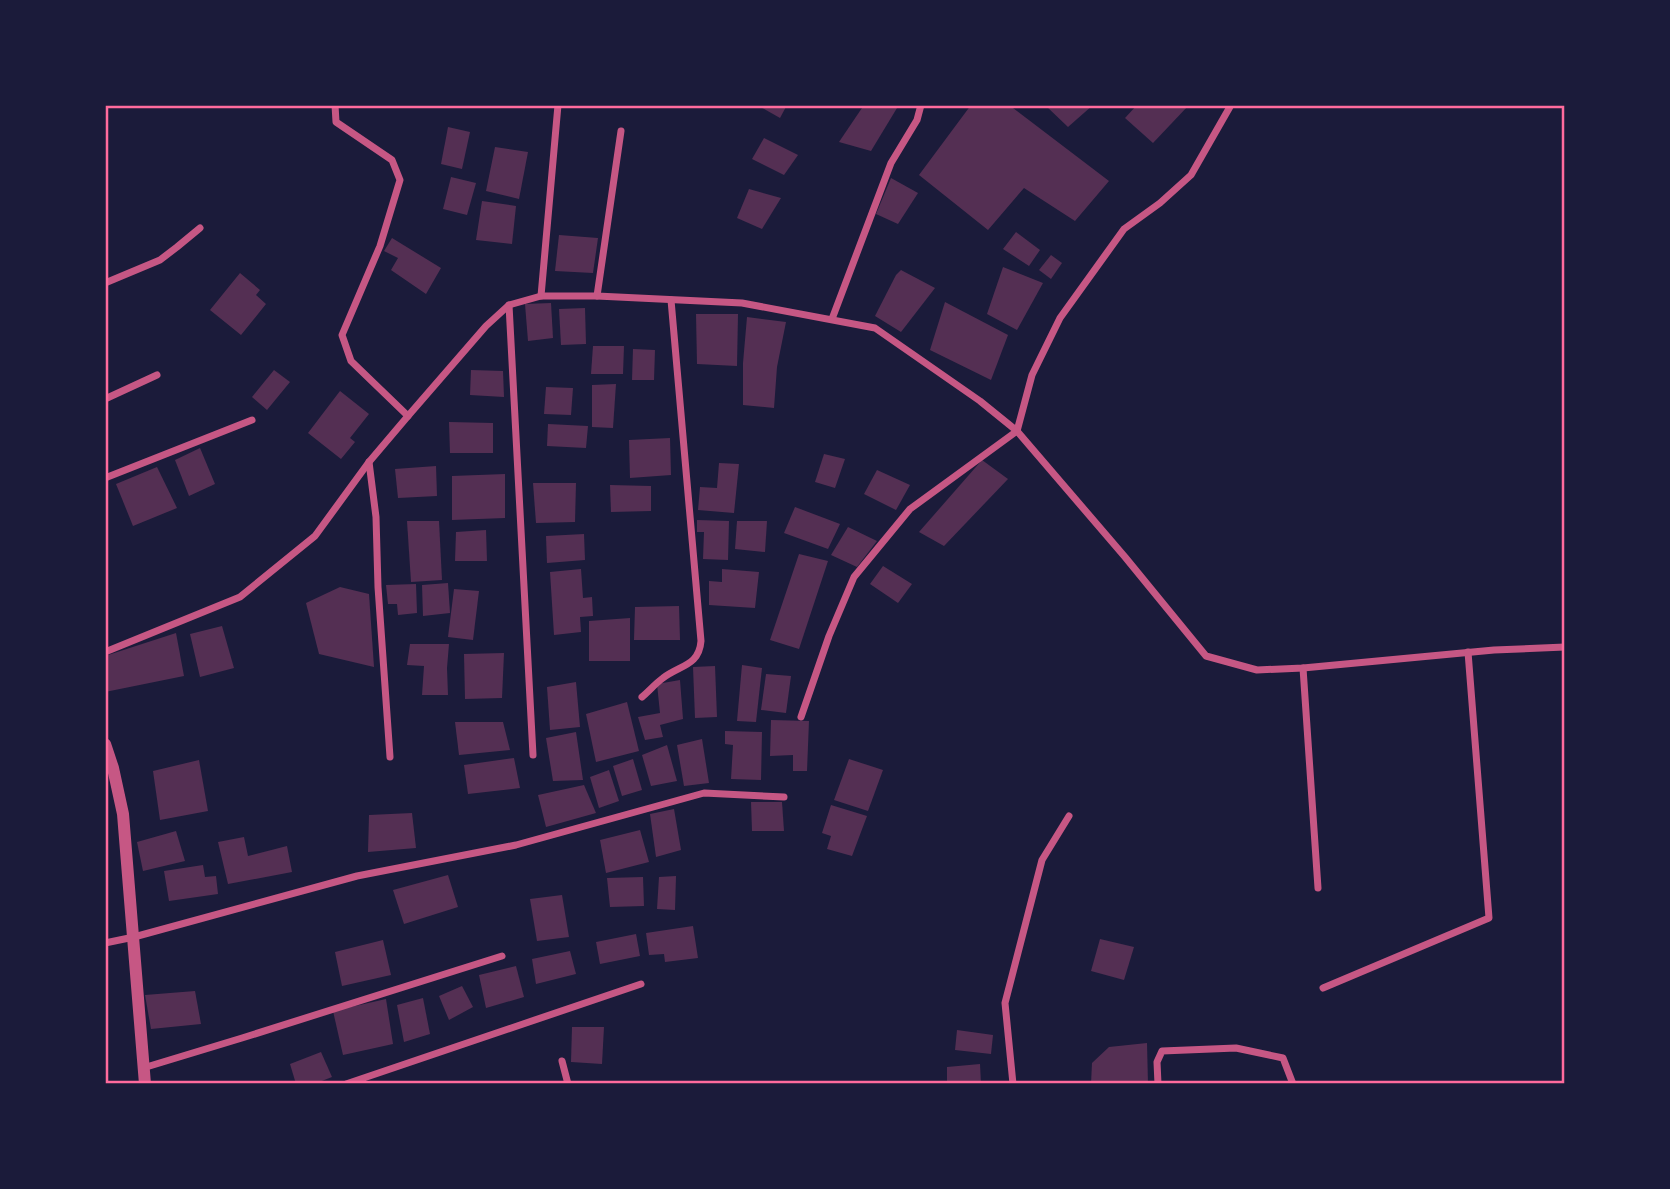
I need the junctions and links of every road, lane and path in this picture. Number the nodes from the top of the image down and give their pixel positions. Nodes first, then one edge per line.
1 (335, 105) edge
2 (558, 105) edge
3 (921, 105) edge
4 (1231, 105) edge
5 (621, 131) dead end
6 (200, 228) dead end
7 (105, 283) edge
8 (541, 296) junction
9 (597, 296) junction
10 (671, 300) junction
11 (509, 305) junction
12 (832, 319) junction
13 (157, 375) dead end
14 (105, 399) edge
15 (408, 415) junction
16 (252, 420) dead end
17 (1017, 431) junction
18 (369, 462) junction
19 (105, 478) edge
20 (1565, 647) edge
21 (105, 652) edge
22 (1468, 652) junction
23 (1303, 668) junction
24 (642, 697) dead end
25 (801, 717) dead end
26 (105, 744) edge
27 (533, 755) dead end
28 (390, 757) dead end
29 (784, 797) dead end
30 (1069, 817) dead end
31 (1318, 888) dead end
32 (134, 937) junction
33 (105, 943) edge
34 (502, 956) dead end
35 (641, 984) dead end
36 (1323, 988) dead end
37 (562, 1061) dead end
38 (143, 1068) junction
39 (145, 1084) edge
40 (346, 1084) edge
41 (568, 1084) edge
42 (1013, 1084) edge
43 (1158, 1084) edge
44 (1293, 1084) edge

1 - 15 street
2 - 8 street
3 - 12 street
4 - 17 street
5 - 9 street
6 - 7 street
8 - 9 street
8 - 11 street
9 - 10 street
10 - 12 street
10 - 24 street
11 - 15 street
11 - 27 street
12 - 17 street
13 - 14 street
15 - 18 street
16 - 19 street
17 - 23 street
17 - 25 street
18 - 21 street
18 - 28 street
20 - 22 street
22 - 23 street
22 - 36 street
23 - 31 street
26 - 32 street
29 - 32 street
30 - 42 street
32 - 33 street
32 - 38 street
34 - 38 street
35 - 40 street
37 - 41 street
38 - 39 street
43 - 44 street

